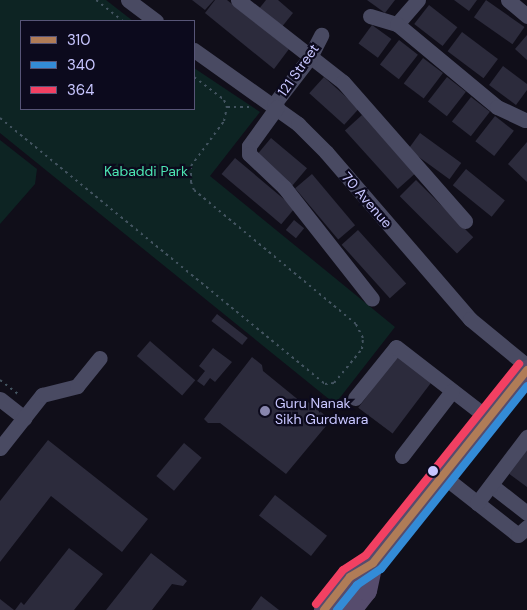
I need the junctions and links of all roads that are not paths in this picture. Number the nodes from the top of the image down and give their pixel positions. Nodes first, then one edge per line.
1 (128, 0) edge
2 (238, 0) edge
3 (418, 0) edge
4 (508, 0) edge
5 (370, 16) dead end
6 (527, 16) edge
7 (155, 20) edge
8 (397, 24) junction
9 (321, 35) dead end
10 (195, 51) edge
11 (310, 57) junction
12 (276, 105) junction
13 (525, 120) dead end
14 (465, 221) dead end
15 (372, 299) dead end
16 (100, 358) dead end
17 (527, 368) edge
18 (452, 391) junction
19 (355, 398) dead end
20 (0, 399) edge
21 (24, 418) junction
22 (488, 418) junction
23 (527, 438) edge
24 (0, 448) edge
25 (402, 456) dead end
26 (443, 476) junction
27 (491, 485) junction
28 (477, 503) junction
29 (527, 513) edge
30 (524, 535) edge
31 (373, 563) junction
32 (324, 610) edge
33 (352, 610) edge

1 - 7 street
2 - 11 street
3 - 8 street
4 - 6 street
5 - 8 street
8 - 13 street
9 - 11 street, 121 Street
10 - 12 street, 70 Avenue
11 - 12 street, 121 Street
11 - 14 street
12 - 15 street, 121 Street
12 - 17 street, 70 Avenue
16 - 21 street
17 - 22 main road
18 - 19 street
18 - 22 street
18 - 25 street
20 - 21 street
21 - 24 street
22 - 26 main road
23 - 27 street
26 - 28 street
26 - 31 main road
27 - 28 street
27 - 29 street
28 - 30 street
31 - 32 main road
31 - 33 main road

